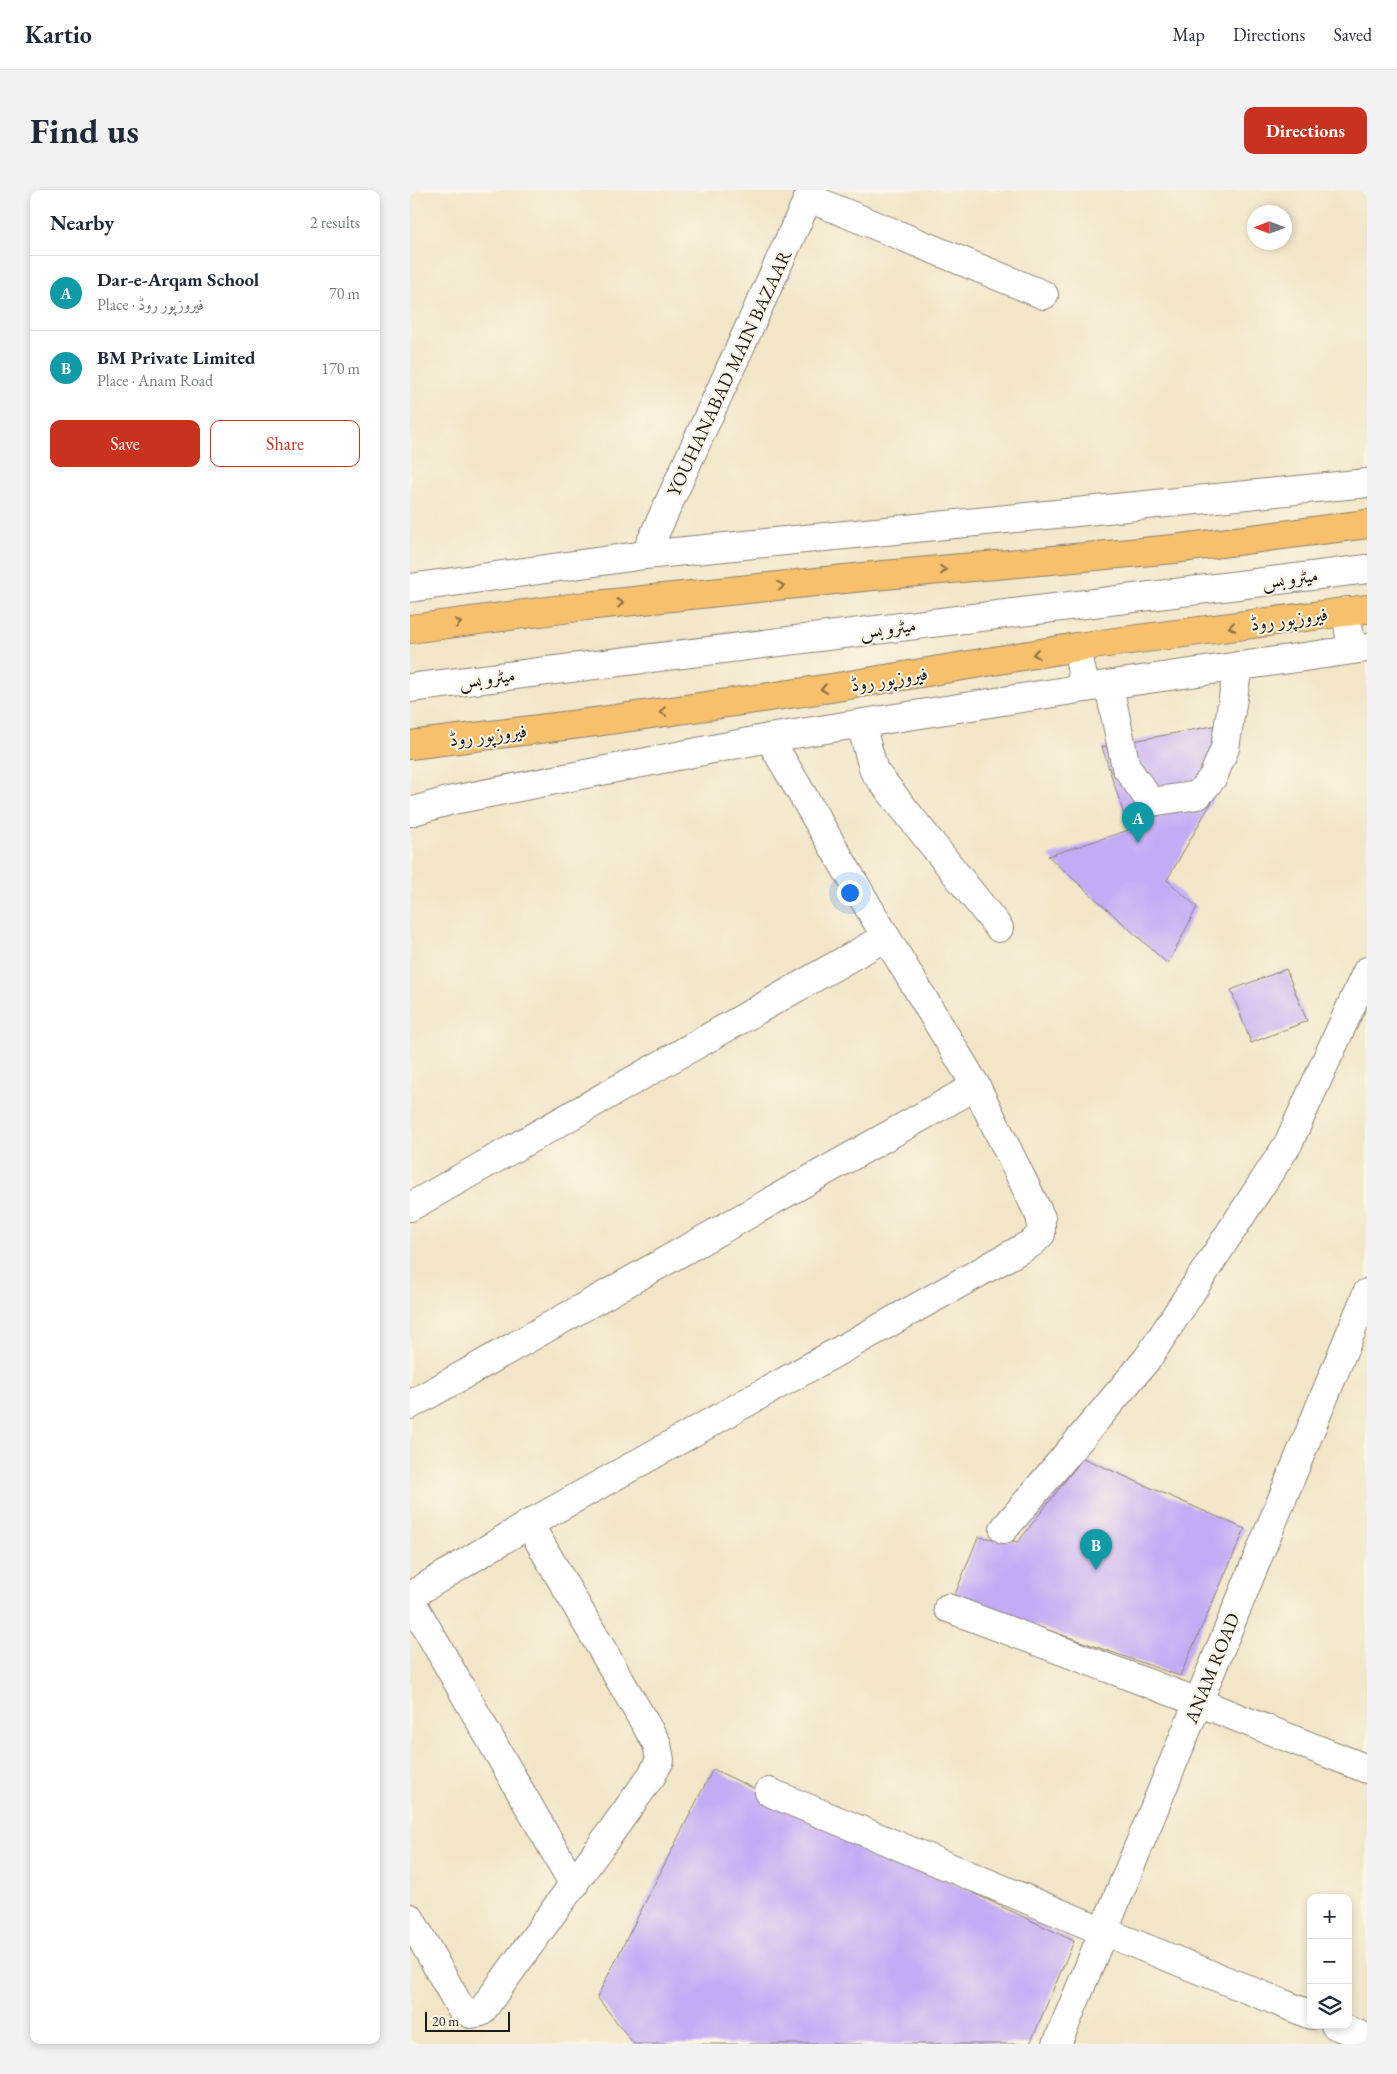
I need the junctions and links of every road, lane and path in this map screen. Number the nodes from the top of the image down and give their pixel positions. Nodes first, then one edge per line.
1 (810, 194) edge
2 (1044, 295) dead end
3 (1367, 483) edge
4 (1367, 524) edge
5 (645, 555) junction
6 (1367, 568) edge
7 (410, 588) edge
8 (1356, 610) edge
9 (410, 629) edge
10 (1077, 648) junction
11 (1359, 649) edge
12 (1238, 666) junction
13 (1097, 687) junction
14 (410, 688) edge
15 (861, 725) junction
16 (769, 738) junction
17 (410, 745) edge
18 (410, 812) edge
19 (998, 928) dead end
20 (886, 936) junction
21 (1367, 971) edge
22 (976, 1086) junction
23 (410, 1207) edge
24 (1367, 1293) edge
25 (410, 1405) edge
26 (529, 1524) junction
27 (1004, 1529) dead end
28 (410, 1598) edge
29 (948, 1608) dead end
30 (1198, 1702) junction
31 (1367, 1769) edge
32 (769, 1792) dead end
33 (574, 1885) junction
34 (410, 1918) edge
35 (1103, 1931) junction
36 (1307, 2013) edge
37 (1345, 2029) edge
38 (1367, 2038) edge
39 (1058, 2044) edge

1 - 2 street
1 - 5 street, YOUHANABAD MAIN BAZAAR
3 - 5 street
9 -> 4 main road
5 - 7 street
6 - 14 street, میٹرو بس
8 -> 10 main road, فیروزپور روڈ
8 - 11 street
10 - 13 street
10 -> 17 main road, فیروزپور روڈ
11 - 12 street
12 - 13 street
12 - 13 street
13 - 15 street
15 - 16 street
15 - 19 street
16 - 18 street
16 - 20 street
20 - 22 street
20 - 23 street
21 - 27 street
22 - 25 street
22 - 26 street
24 - 30 street, ANAM ROAD
26 - 28 street
26 - 33 street
28 - 33 street
29 - 30 street
30 - 31 street
30 - 35 street, ANAM ROAD
32 - 35 street
33 - 34 street
35 - 36 street
35 - 39 street, ANAM ROAD
37 - 38 street

